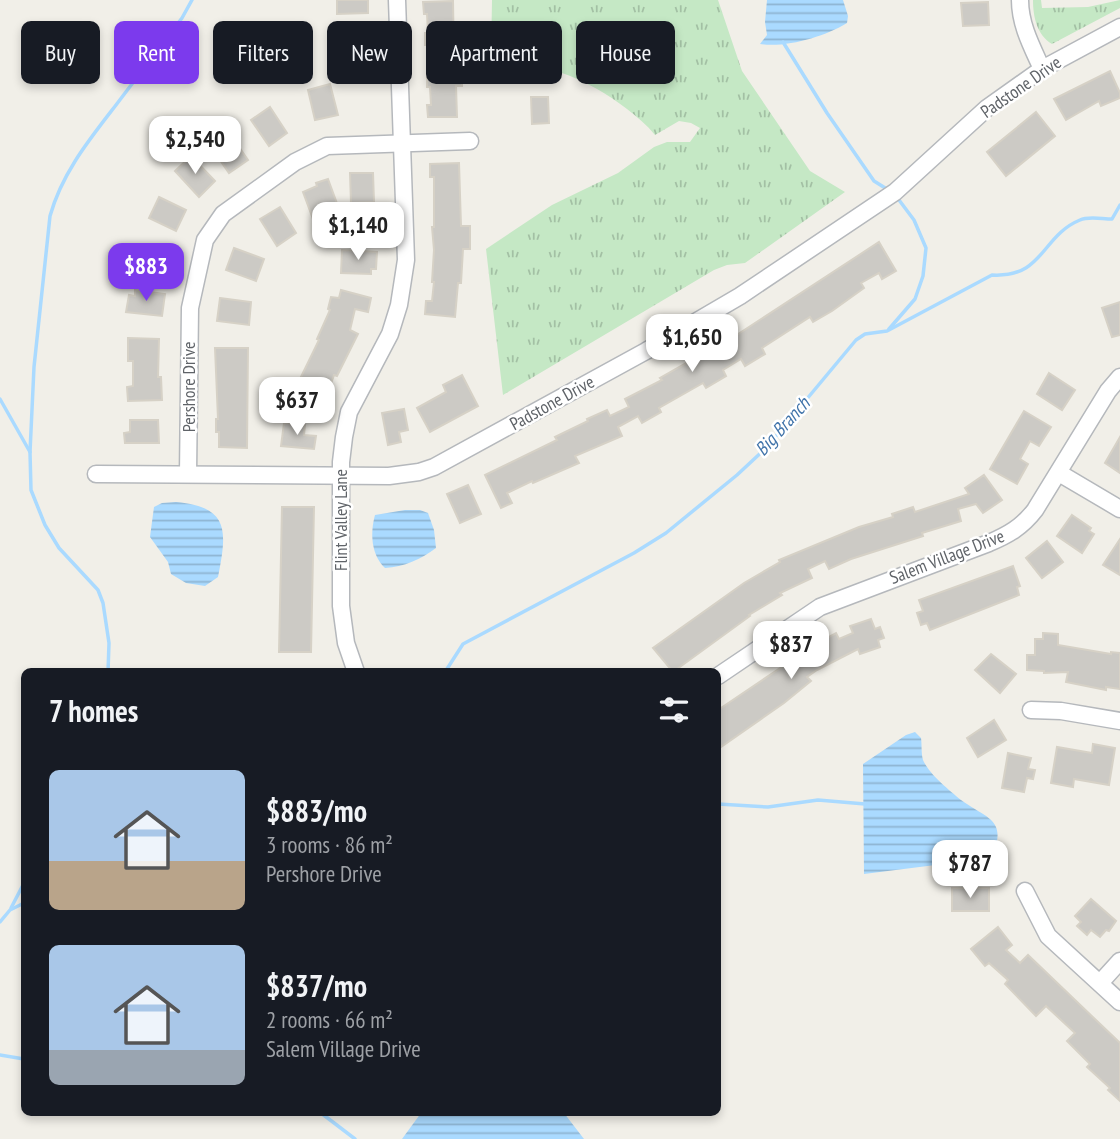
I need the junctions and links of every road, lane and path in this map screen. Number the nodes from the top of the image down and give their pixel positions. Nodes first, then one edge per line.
1 (397, 0) edge
2 (1020, 0) edge
3 (1120, 27) edge
4 (1042, 69) junction
5 (470, 141) dead end
6 (402, 142) junction
7 (1120, 377) edge
8 (1059, 472) junction
9 (96, 474) dead end
10 (188, 474) junction
11 (341, 477) junction
12 (1120, 509) edge
13 (355, 668) edge
14 (721, 674) edge
15 (1031, 710) dead end
16 (1120, 721) edge
17 (1025, 891) dead end
18 (1120, 961) edge
19 (1100, 982) junction
20 (1120, 1002) edge

1 - 6 street, Flint Valley Lane
2 - 4 street
3 - 4 street, Padstone Drive
4 - 11 street, Padstone Drive
5 - 6 street, Pershore Drive
6 - 10 street, Pershore Drive
6 - 11 street, Flint Valley Lane
7 - 8 street, Salem Village Drive
8 - 12 street
8 - 14 street, Salem Village Drive
9 - 10 street, Padstone Drive
10 - 11 street, Padstone Drive
11 - 13 street, Flint Valley Lane
15 - 16 street
17 - 19 street
18 - 19 street
19 - 20 street

